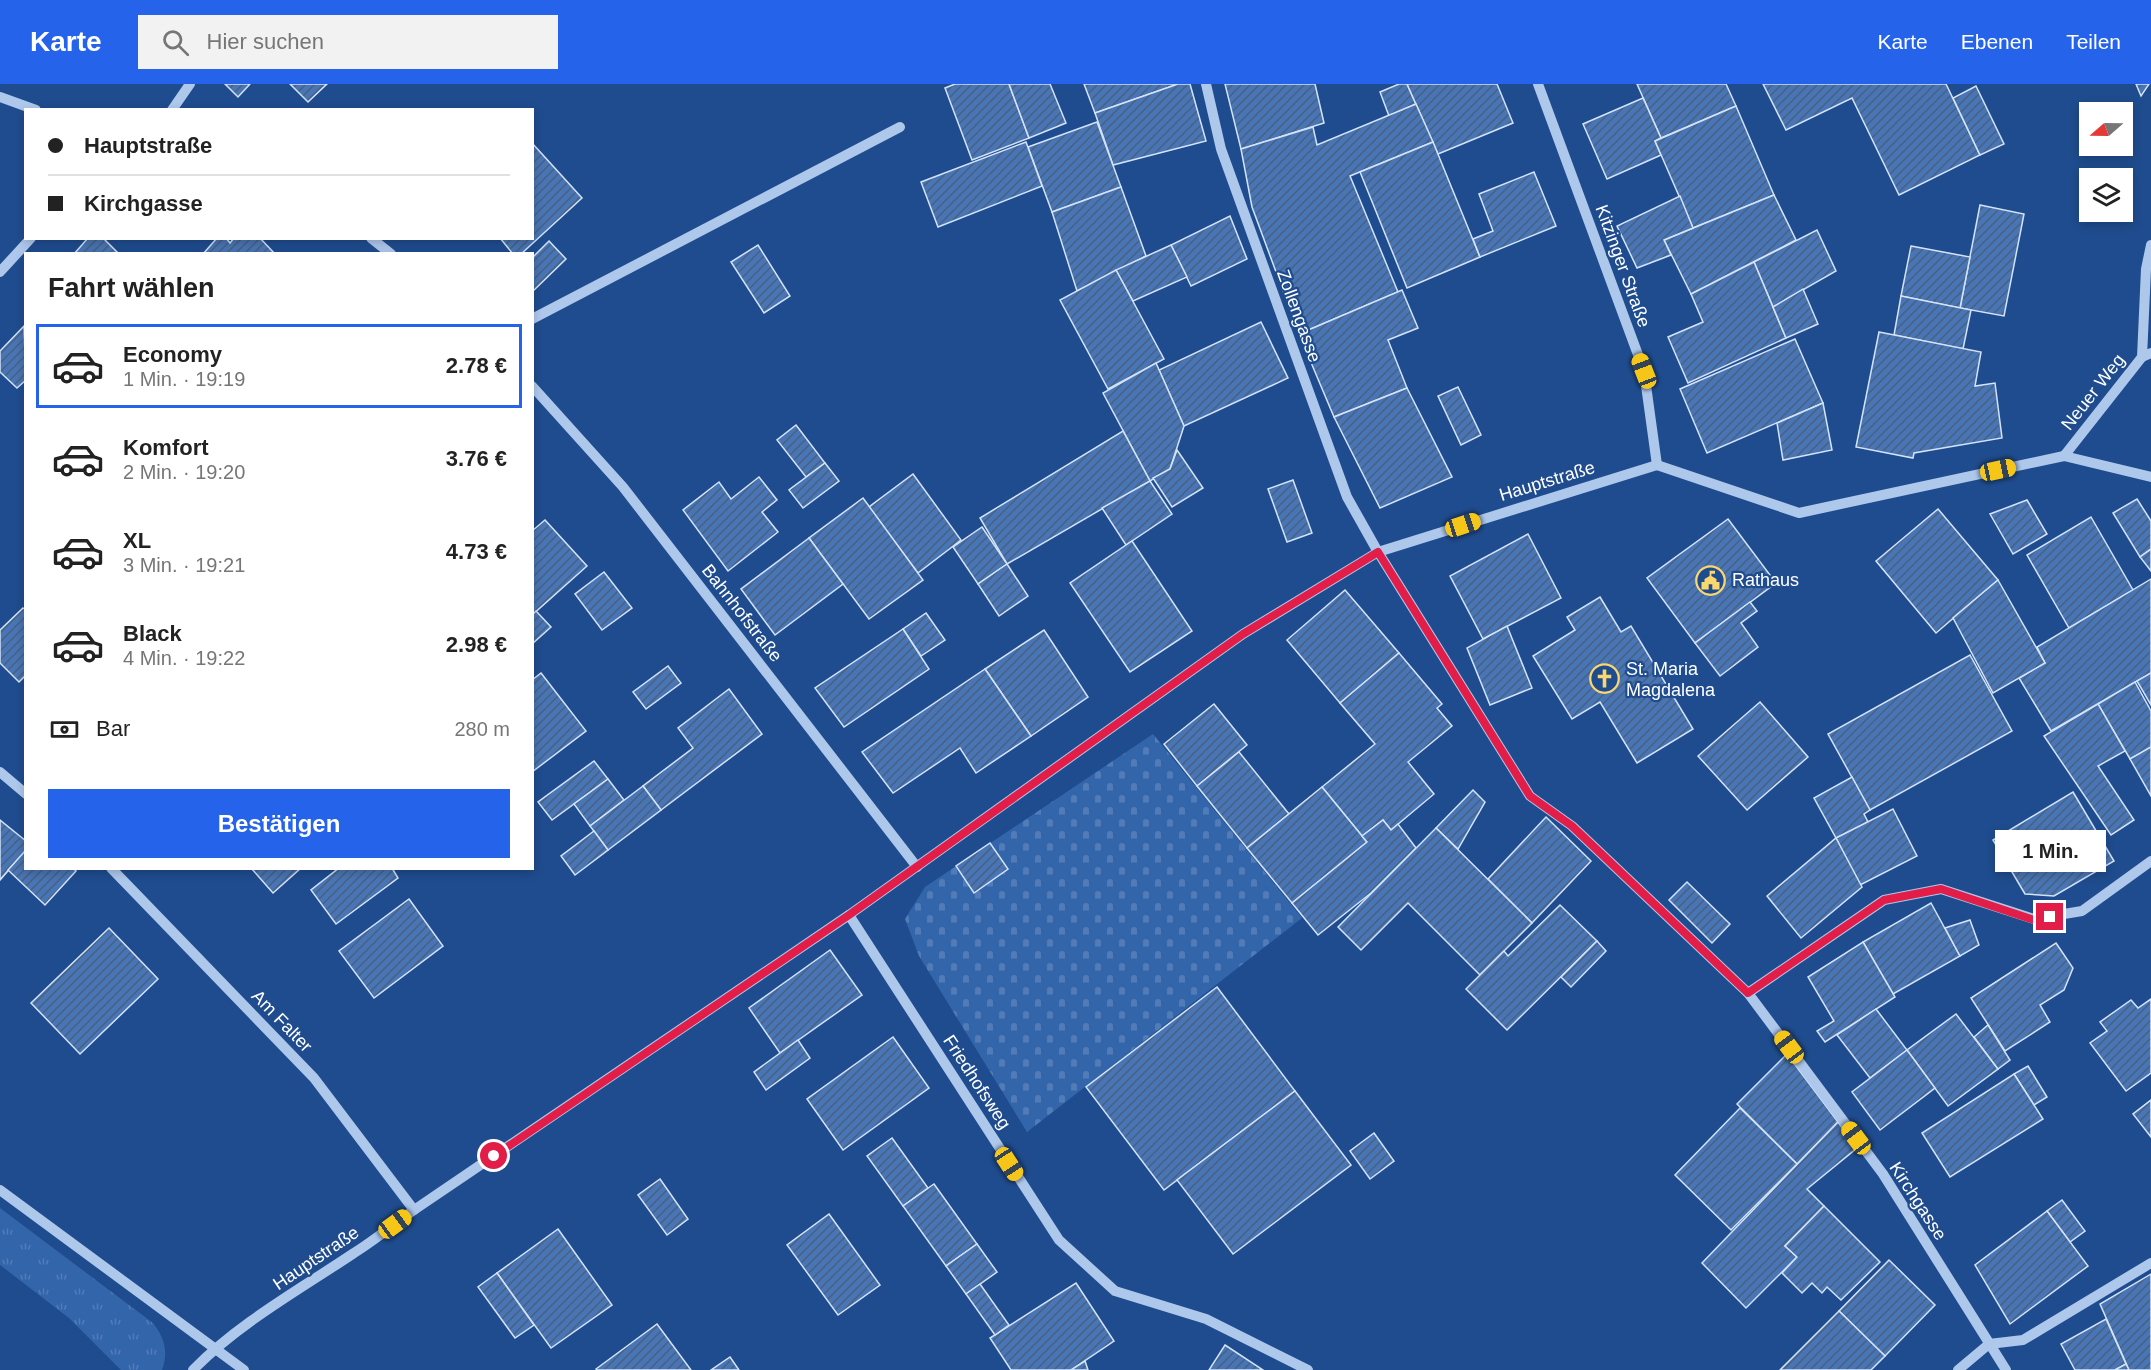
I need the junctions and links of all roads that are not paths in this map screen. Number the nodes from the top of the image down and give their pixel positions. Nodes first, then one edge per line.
1 (190, 84) edge
2 (1206, 84) edge
3 (1538, 84) edge
4 (0, 97) edge
5 (30, 108) edge
6 (173, 108) edge
7 (900, 127) dead end
8 (29, 240) edge
9 (374, 240) edge
10 (2151, 245) edge
11 (388, 252) edge
12 (0, 272) edge
13 (534, 318) edge
14 (2147, 355) edge
15 (534, 388) edge
16 (2064, 456) junction
17 (1657, 465) junction
18 (2151, 477) edge
19 (1378, 552) junction
20 (0, 772) edge
21 (24, 792) edge
22 (2151, 861) edge
23 (917, 867) junction
24 (113, 870) edge
25 (849, 915) junction
26 (1748, 993) junction
27 (0, 1190) edge
28 (414, 1210) junction
29 (2151, 1263) edge
30 (1989, 1344) junction
31 (214, 1348) junction
32 (193, 1370) edge
33 (244, 1370) edge
34 (1308, 1370) edge
35 (1958, 1370) edge
36 (2006, 1370) edge

1 - 6 street
2 - 19 street, Zollengasse
3 - 17 street, Kitzinger Straße
4 - 5 street
7 - 13 street
8 - 12 street
9 - 11 street
10 - 14 street
14 - 16 street, Neuer Weg
15 - 23 street, Bahnhofstraße
16 - 17 street
16 - 18 street
17 - 19 street, Hauptstraße
19 - 23 street, Hauptstraße
19 - 26 street, Kirchgasse
20 - 21 street
22 - 26 street
23 - 25 street, Hauptstraße
24 - 28 street, Am Falter
25 - 28 street, Hauptstraße
25 - 34 street, Friedhofsweg
26 - 30 street, Kirchgasse
27 - 31 street
28 - 31 street, Hauptstraße
29 - 30 street
30 - 35 street
30 - 36 street, Kirchgasse
31 - 32 street, Hauptstraße
31 - 33 street

